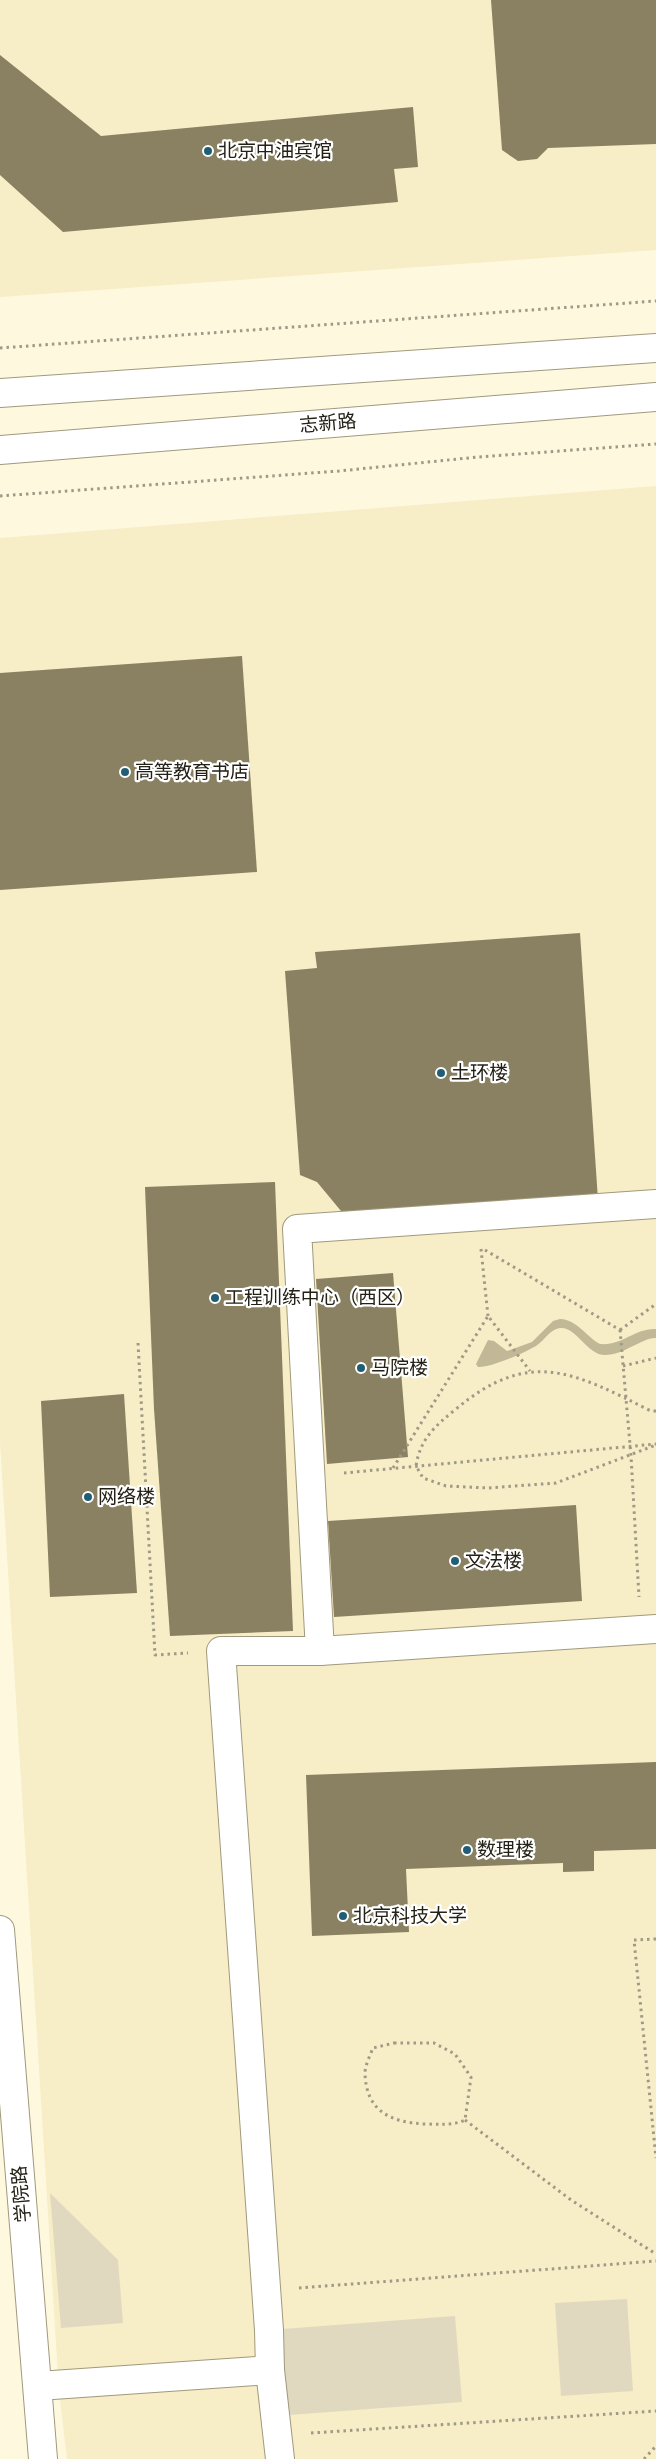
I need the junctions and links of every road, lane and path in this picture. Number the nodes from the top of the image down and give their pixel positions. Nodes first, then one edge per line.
1 (656, 301) edge
2 (0, 348) edge
3 (656, 348) edge
4 (0, 392) edge
5 (656, 398) edge
6 (656, 444) edge
7 (0, 450) edge
8 (0, 496) edge
9 (656, 1204) edge
10 (478, 1217) junction
11 (481, 1248) junction
12 (656, 1304) edge
13 (488, 1316) junction
14 (620, 1330) junction
15 (138, 1343) dead end
16 (656, 1358) edge
17 (623, 1366) junction
18 (530, 1371) junction
19 (626, 1398) junction
20 (656, 1411) edge
21 (656, 1445) edge
22 (630, 1446) junction
23 (631, 1456) junction
24 (416, 1466) junction
25 (393, 1468) junction
26 (311, 1476) junction
27 (648, 1629) edge
28 (221, 1651) junction
29 (320, 1651) junction
30 (0, 1930) edge
31 (656, 1939) edge
32 (465, 2120) junction
33 (656, 2158) edge
34 (656, 2254) edge
35 (656, 2261) edge
36 (266, 2290) junction
37 (270, 2370) junction
38 (38, 2386) junction
39 (656, 2411) edge
40 (656, 2446) edge
41 (279, 2447) edge
42 (43, 2459) edge
43 (644, 2459) edge

1 - 2 path
3 - 4 street
5 - 7 street, 志新路
6 - 8 path
9 - 10 street
10 - 11 path
10 - 26 street
11 - 13 path
11 - 14 path
12 - 14 path
13 - 18 path
13 - 25 path
14 - 17 path
15 - 28 path
16 - 17 path
17 - 19 path
18 - 19 path
18 - 24 path
19 - 20 path
19 - 22 path
21 - 22 path
21 - 23 path
22 - 23 path
22 - 24 path
23 - 24 path
23 - 27 path
24 - 25 path
25 - 26 path
26 - 29 street
27 - 29 street
28 - 29 street
28 - 36 street
30 - 38 street, 学院路
31 - 33 path
32 - 32 path
32 - 34 path
35 - 36 path
36 - 37 street
37 - 38 street
37 - 41 street
38 - 42 street, 学院路
39 - 41 path
40 - 43 path

